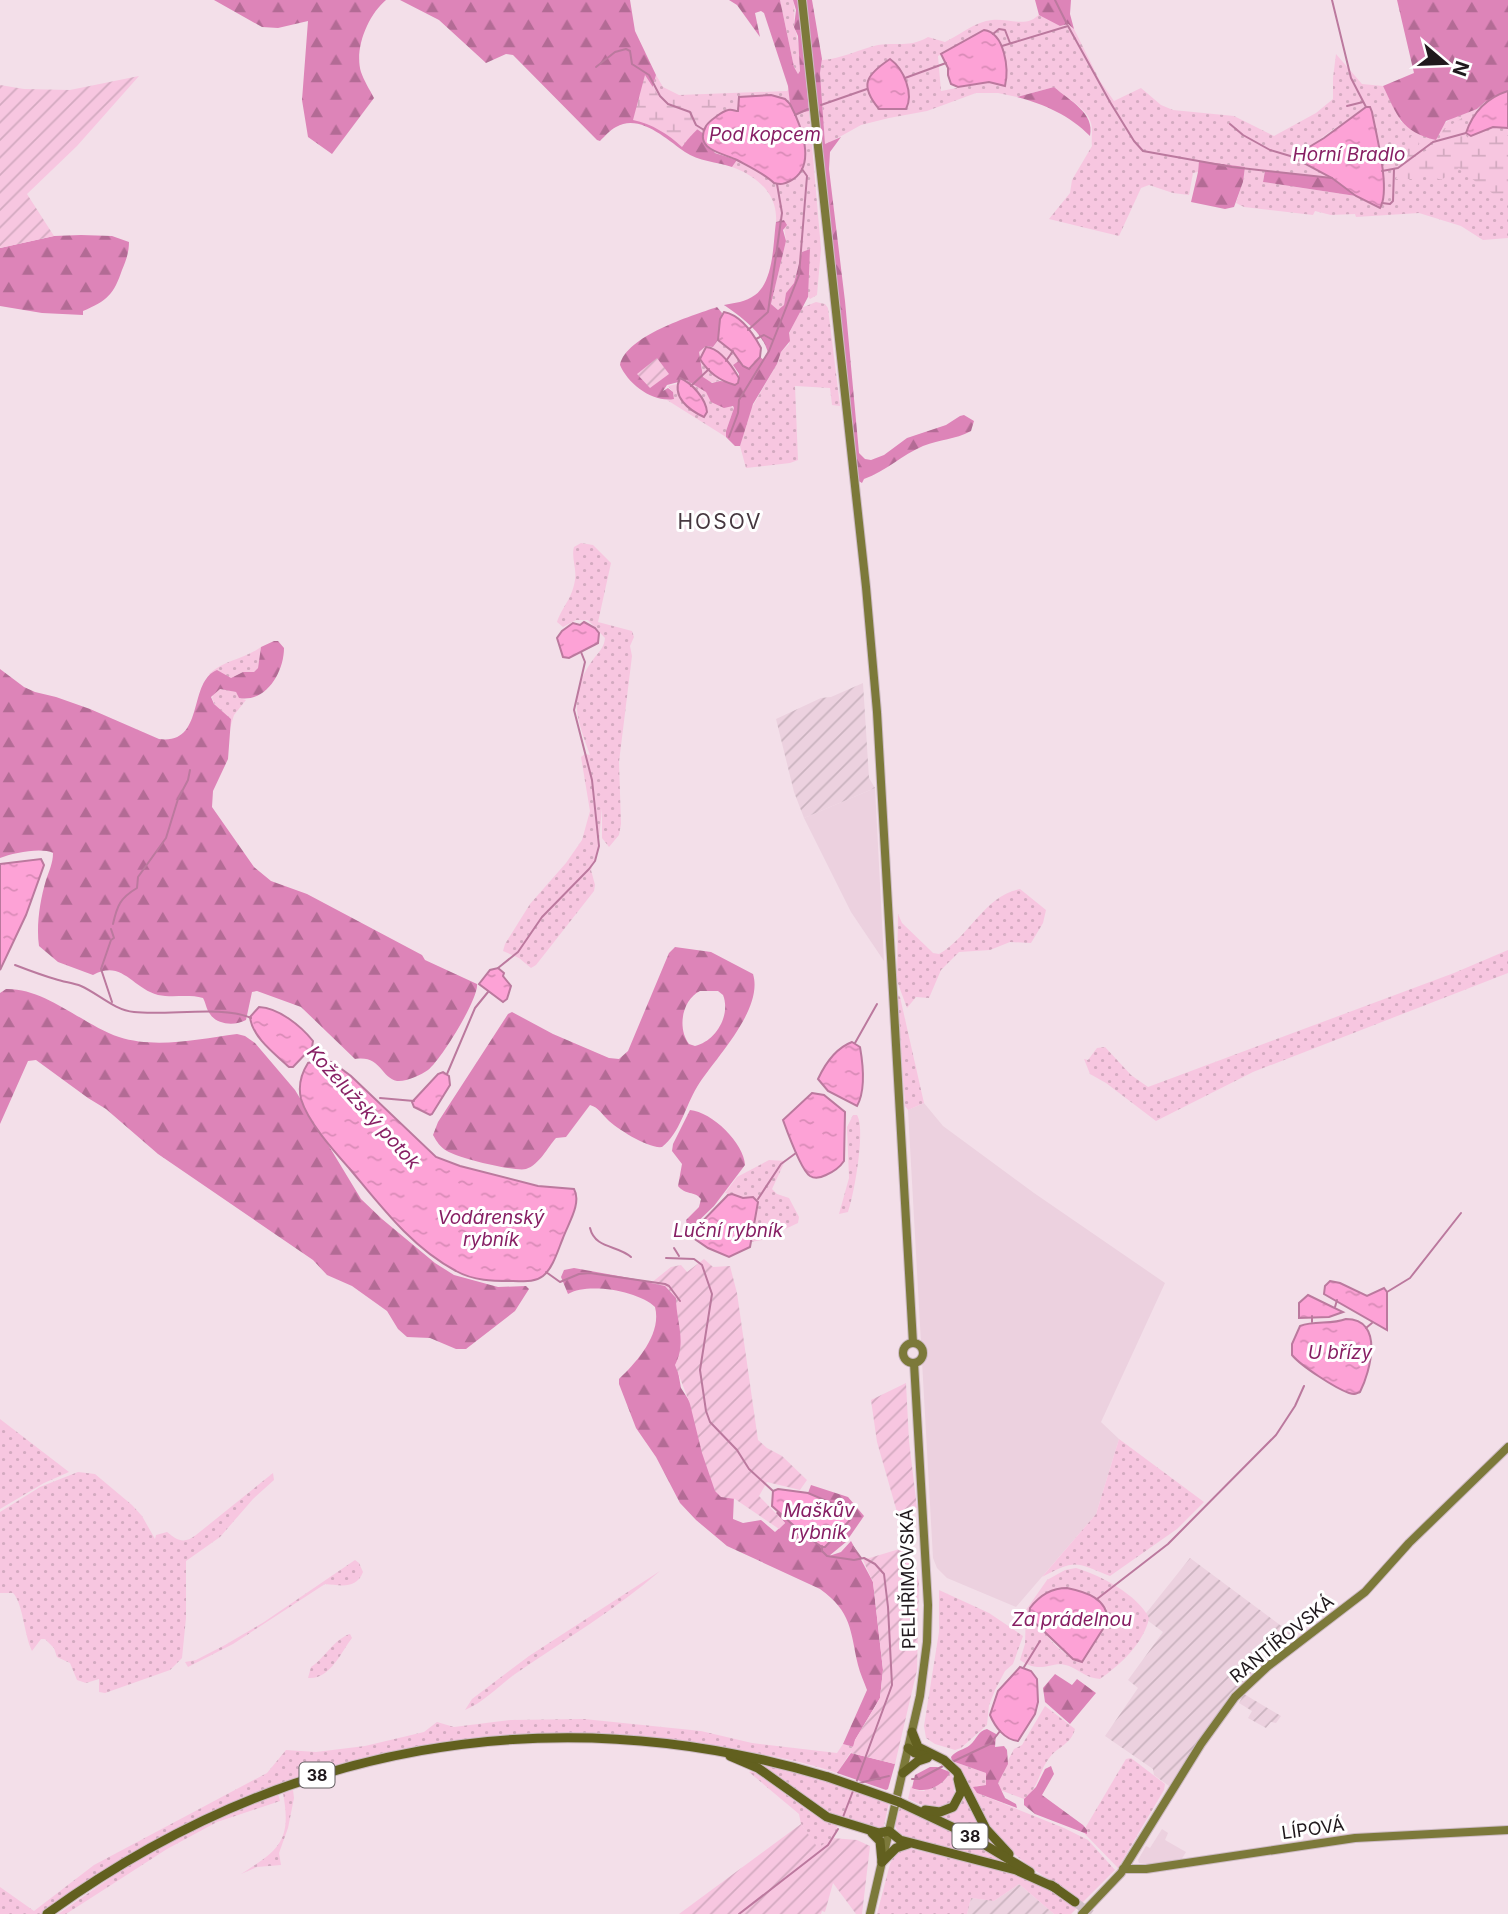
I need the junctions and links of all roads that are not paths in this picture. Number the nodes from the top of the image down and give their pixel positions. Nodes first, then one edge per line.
1 (802, 0) edge
2 (913, 1343) junction
3 (914, 1363) junction
4 (1508, 1447) edge
5 (912, 1732) joint
6 (635, 1739) junction
7 (913, 1747) junction
8 (931, 1758) junction
9 (949, 1766) junction
10 (902, 1773) junction
11 (917, 1809) junction
12 (867, 1830) junction
13 (1508, 1830) edge
14 (889, 1831) junction
15 (916, 1844) junction
16 (882, 1862) junction
17 (1020, 1865) junction
18 (1124, 1869) junction
19 (1056, 1888) junction
20 (1075, 1902) tunnel mouth
21 (47, 1914) edge
22 (870, 1914) edge
23 (1082, 1914) edge

1 - 2 main road
2 - 3 main road
2 - 3 main road
3 - 5 main road, PELHŘIMOVSKÁ
4 - 18 main road, RANTÍŘOVSKÁ
5 - 7 main road
6 - 11 main road, 38, bridge
6 - 12 main road
6 - 21 main road, 38
7 - 8 main road
7 - 9 main road
7 - 10 main road
8 - 9 main road
8 - 10 main road
9 - 11 main road
9 - 17 main road
10 - 14 main road
11 - 17 main road, 38
12 - 14 main road
12 - 16 main road
13 - 18 main road, LÍPOVÁ
14 - 15 main road
14 - 16 main road
15 - 16 main road
15 - 19 main road
16 - 22 main road
17 - 19 main road, 38
18 - 23 main road, RANTÍŘOVSKÁ
19 - 20 main road, 38

